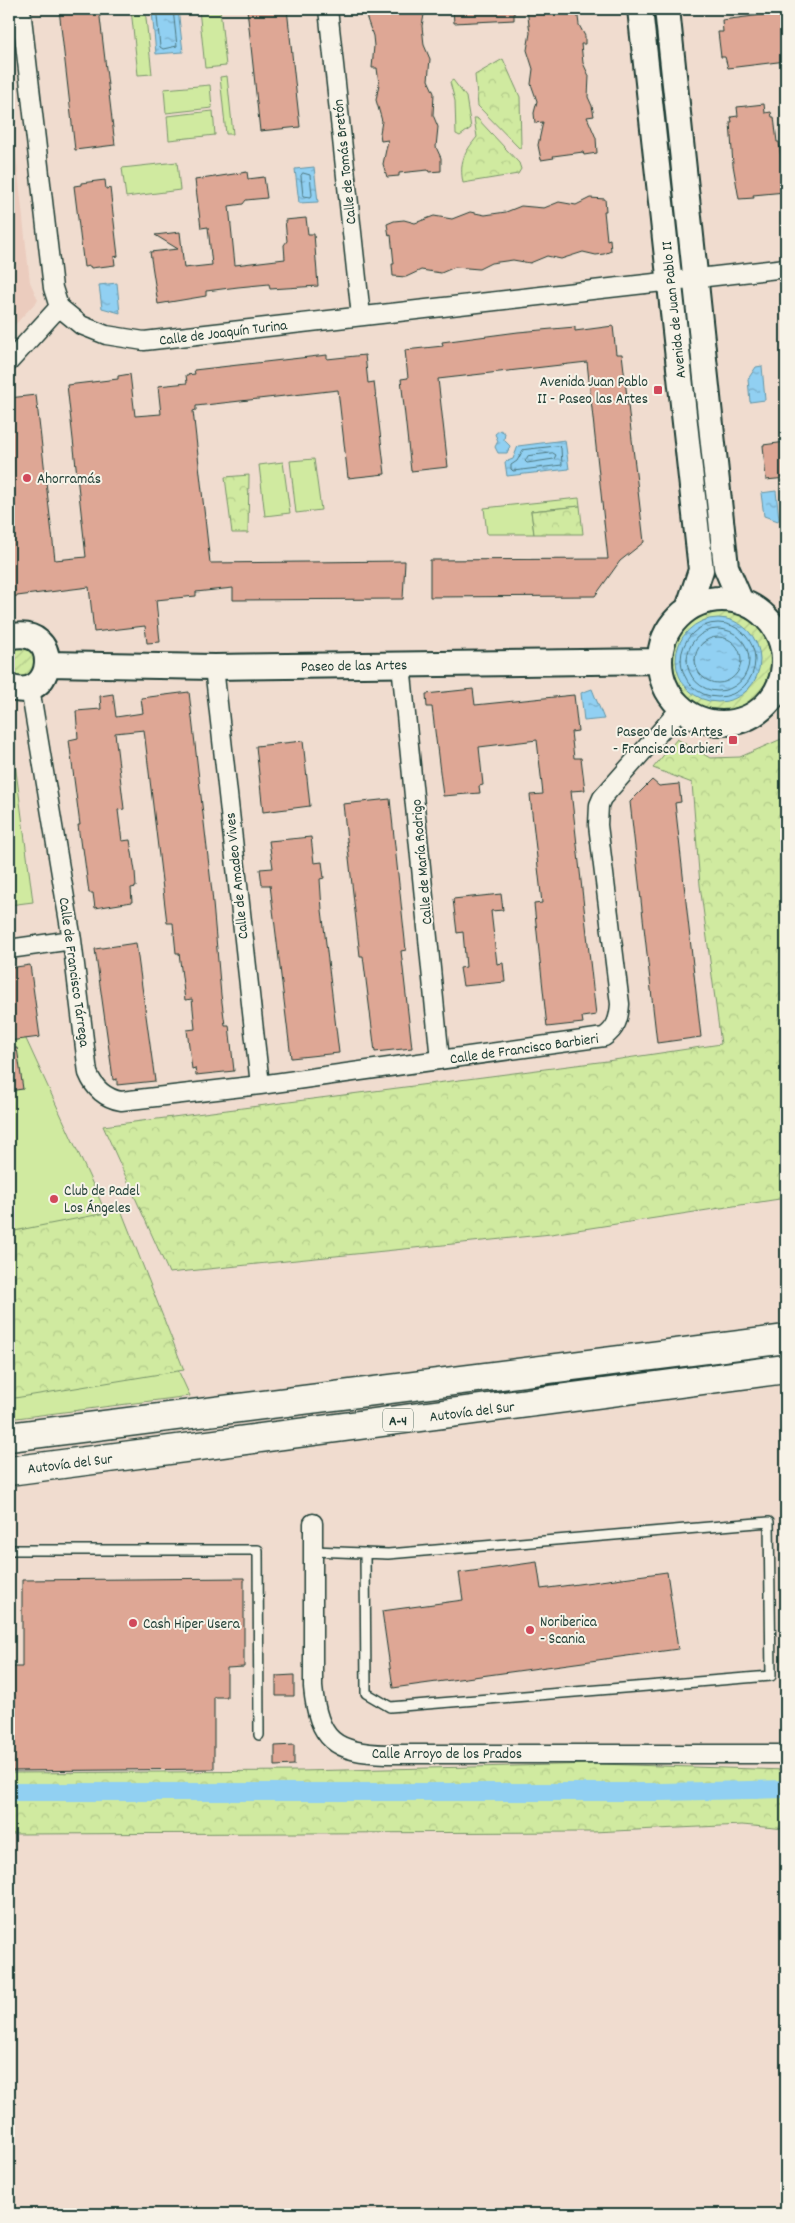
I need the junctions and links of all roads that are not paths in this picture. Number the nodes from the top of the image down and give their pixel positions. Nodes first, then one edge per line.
1 (22, 9) edge
2 (328, 9) edge
3 (640, 9) edge
4 (667, 9) edge
5 (786, 268) edge
6 (695, 278) junction
7 (670, 282) junction
8 (59, 307) junction
9 (361, 316) junction
10 (9, 362) edge
11 (741, 602) junction
12 (688, 609) junction
13 (9, 637) edge
14 (660, 661) junction
15 (48, 664) junction
16 (401, 664) junction
17 (785, 664) edge
18 (214, 667) junction
19 (20, 688) edge
20 (681, 708) junction
21 (72, 940) junction
22 (9, 949) edge
23 (440, 1060) junction
24 (260, 1085) junction
25 (786, 1339) edge
26 (786, 1369) edge
27 (9, 1437) edge
28 (11, 1472) edge
29 (313, 1523) dead end
30 (9, 1550) edge
31 (313, 1551) junction
32 (365, 1553) junction
33 (259, 1735) dead end
34 (786, 1754) edge

1 - 8 street
2 - 9 street, Calle de Tomás Bretón
3 - 7 street, Avenida de Juan Pablo II
4 - 6 street, Avenida de Juan Pablo II
5 - 6 street, Calle de Joaquín Turina
6 - 7 street, Calle de Joaquín Turina
6 - 11 street, Avenida de Juan Pablo II
7 - 9 street, Calle de Joaquín Turina
7 - 12 street, Avenida de Juan Pablo II
8 - 9 street, Calle de Joaquín Turina
8 - 10 street
11 - 12 street
11 - 17 street
12 - 14 street
13 - 15 street
14 - 16 street, Paseo de las Artes
14 - 20 street
15 - 18 street, Paseo de las Artes
15 - 19 street
16 - 18 street, Paseo de las Artes
16 - 23 street, Calle de María Rodrigo
17 - 20 street
18 - 24 street, Calle de Amadeo Vives
19 - 21 street, Calle de Francisco Tárrega
20 - 23 street, Calle de Francisco Barbieri
21 - 22 street
21 - 24 street, Calle de Francisco Tárrega
23 - 24 street, Calle de Francisco Barbieri
25 - 27 highway, A-4
26 - 28 highway, Autovía del Sur / A-4
29 - 31 street, Calle Arroyo de los Prados
30 - 33 lane
31 - 32 lane
31 - 34 street, Calle Arroyo de los Prados
32 - 32 lane

